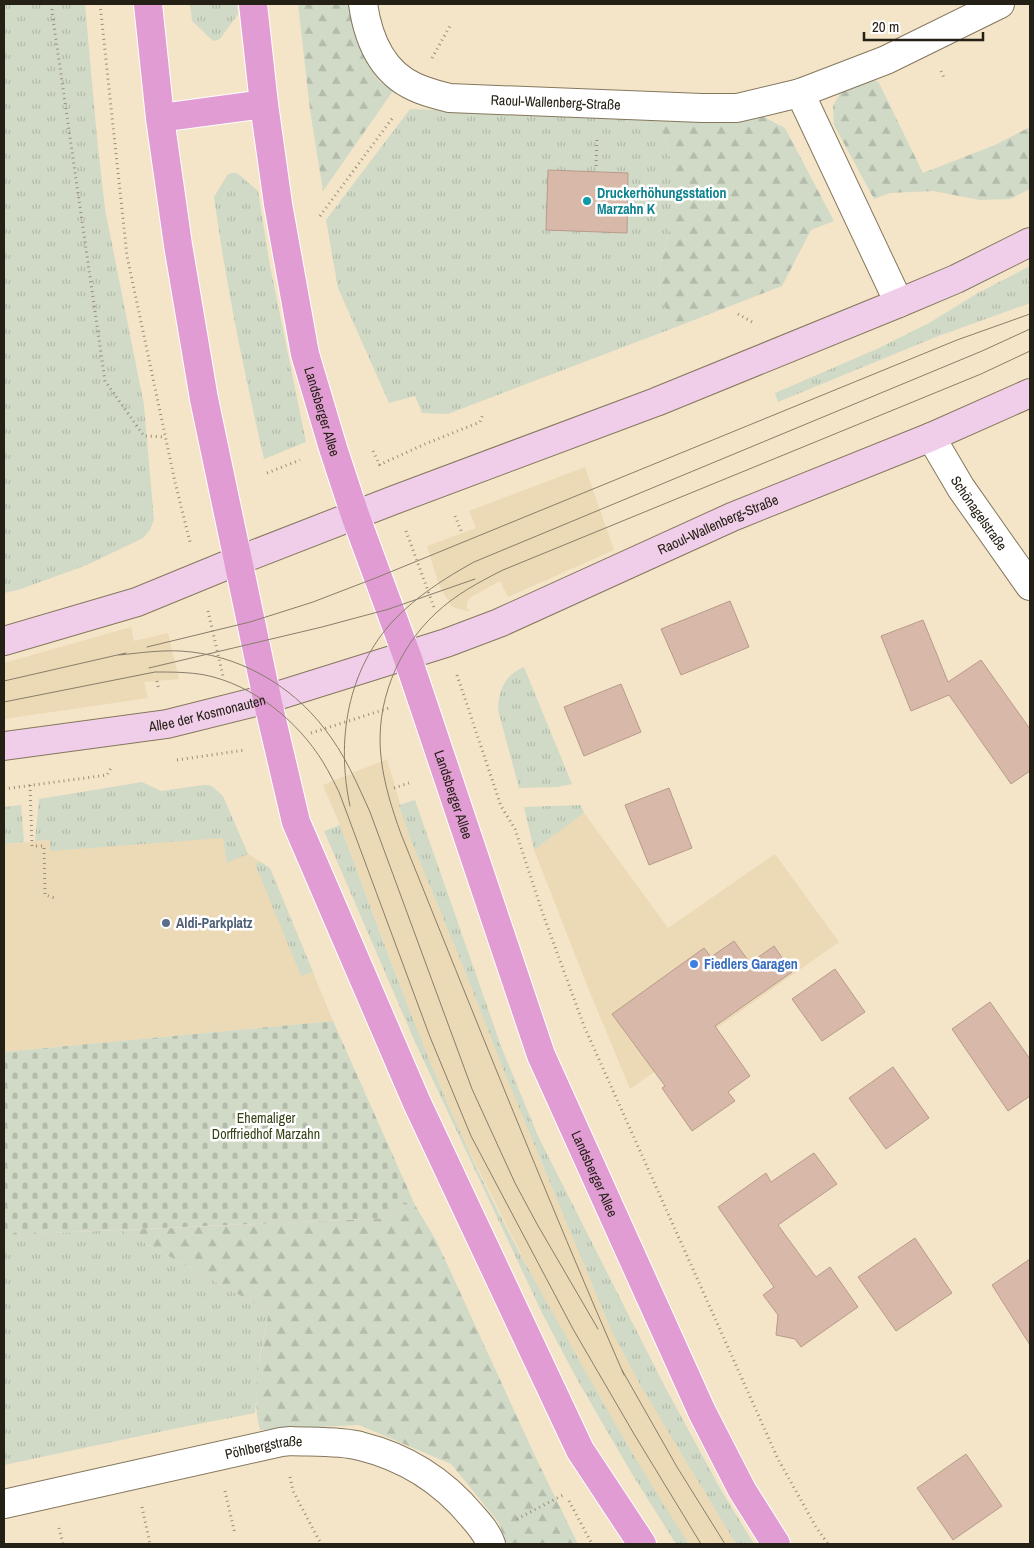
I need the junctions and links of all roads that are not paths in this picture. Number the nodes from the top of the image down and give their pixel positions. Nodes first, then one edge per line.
1 (148, 4) edge
2 (253, 4) edge
3 (363, 4) edge
4 (1000, 4) edge
5 (800, 93) junction
6 (264, 104) junction
7 (160, 118) junction
8 (1030, 242) edge
9 (899, 303) junction
10 (1030, 393) edge
11 (931, 437) junction
12 (355, 515) junction
13 (237, 561) junction
14 (1030, 586) edge
15 (4, 641) edge
16 (407, 656) junction
17 (267, 699) junction
18 (4, 746) edge
19 (4, 1504) edge
20 (491, 1544) edge
21 (642, 1544) edge
22 (776, 1544) edge

1 - 7 main road
2 - 6 main road, Landsberger Allee
3 - 5 street, Raoul-Wallenberg-Straße
4 - 5 street, Raoul-Wallenberg-Straße
5 - 9 street
6 - 7 main road
6 - 12 main road, Landsberger Allee
7 - 13 main road
8 - 9 main road
9 - 12 main road
10 - 11 main road, Raoul-Wallenberg-Straße
11 - 14 street, Schönagelstraße
11 - 16 main road, Raoul-Wallenberg-Straße
12 - 13 main road
12 - 16 main road, Landsberger Allee
13 - 15 main road
13 - 17 main road
16 - 17 main road, Allee der Kosmonauten
16 - 22 main road, Landsberger Allee
17 - 18 main road, Allee der Kosmonauten
17 - 21 main road
19 - 20 street, Pöhlbergstraße

